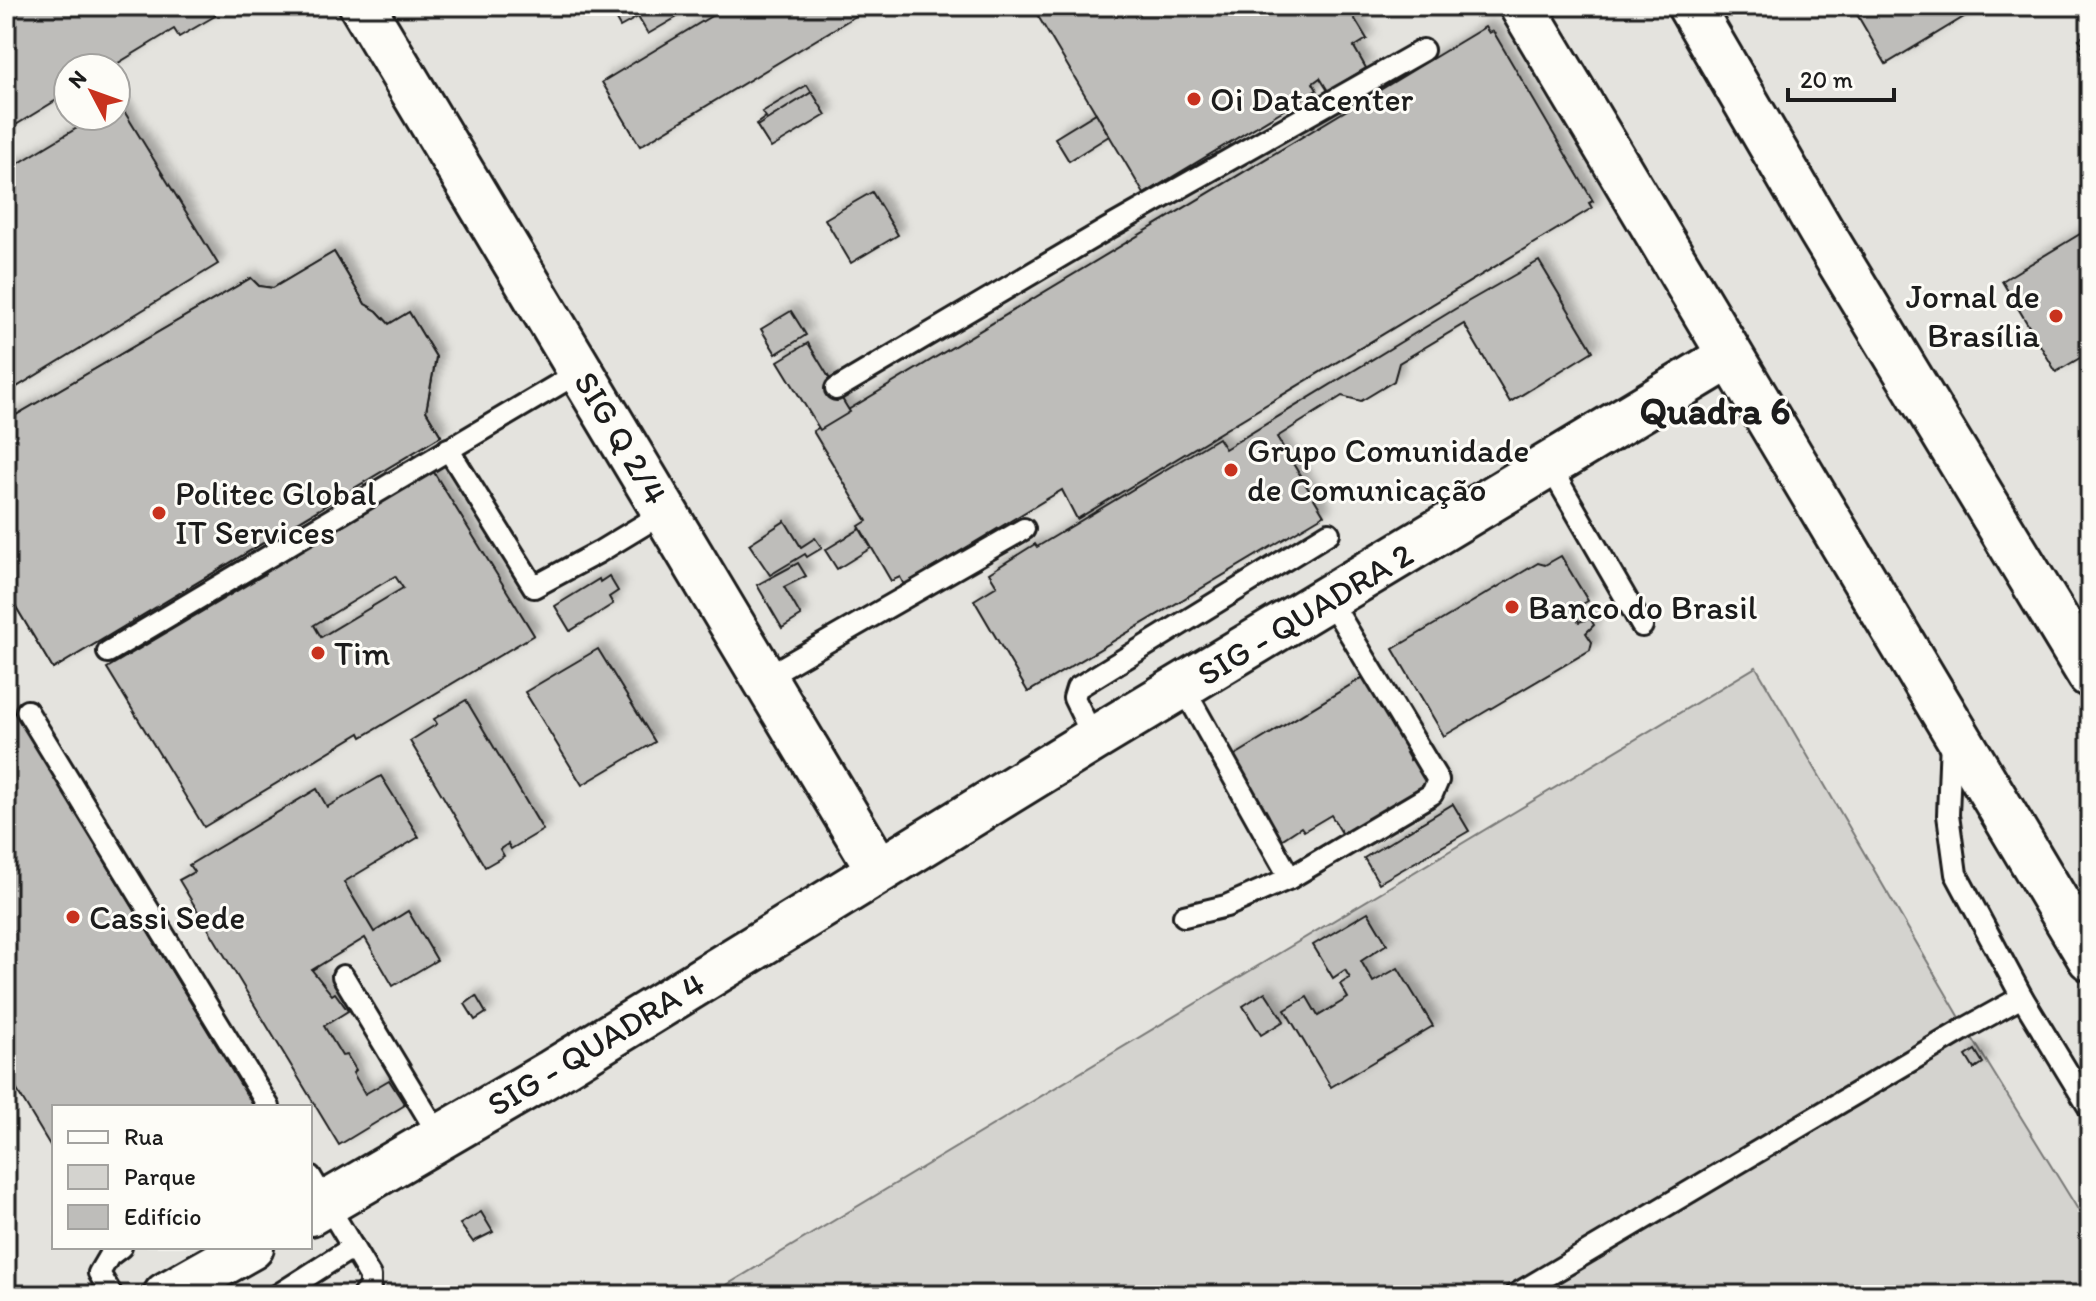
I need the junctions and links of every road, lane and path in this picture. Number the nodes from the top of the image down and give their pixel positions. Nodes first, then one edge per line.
1 (362, 6) edge
2 (1522, 6) edge
3 (1690, 6) edge
4 (1423, 50) dead end
5 (1730, 356) junction
6 (581, 371) junction
7 (836, 389) dead end
8 (448, 449) junction
9 (1549, 465) junction
10 (665, 512) junction
11 (1024, 529) dead end
12 (1329, 533) dead end
13 (1329, 599) junction
14 (1642, 626) dead end
15 (108, 652) dead end
16 (2090, 675) edge
17 (764, 678) junction
18 (1183, 687) junction
19 (27, 711) dead end
20 (1951, 727) junction
21 (1094, 739) junction
22 (879, 870) junction
23 (1290, 878) junction
24 (1184, 916) dead end
25 (2090, 958) edge
26 (343, 976) dead end
27 (2022, 997) junction
28 (268, 1105) edge
29 (2090, 1109) edge
30 (440, 1137) junction
31 (316, 1197) edge
32 (353, 1247) junction
33 (118, 1249) edge
34 (247, 1249) edge
35 (112, 1295) edge
36 (166, 1295) edge
37 (278, 1295) edge
38 (363, 1295) edge
39 (1515, 1295) edge

1 - 6 street, SIG Q 2/4
2 - 5 street
3 - 16 street
4 - 7 lane
5 - 9 street, SIG - QUADRA 2
5 - 20 street
6 - 8 lane
6 - 10 street, SIG Q 2/4
8 - 10 lane
8 - 15 lane
9 - 13 street, SIG - QUADRA 2
9 - 14 lane
10 - 17 street, SIG Q 2/4
11 - 17 lane
12 - 21 lane
13 - 18 street, SIG - QUADRA 2
13 - 23 lane
17 - 22 street, SIG Q 2/4
18 - 21 street, SIG - QUADRA 2
18 - 23 lane
19 - 28 lane
20 - 25 street
20 - 27 lane
21 - 22 street, SIG - QUADRA 2
22 - 30 street, SIG - QUADRA 4
23 - 24 lane
26 - 30 lane
27 - 29 lane
27 - 39 lane
30 - 31 street, SIG - QUADRA 4
31 - 32 lane
32 - 37 lane
32 - 38 lane
33 - 35 lane
34 - 36 street

